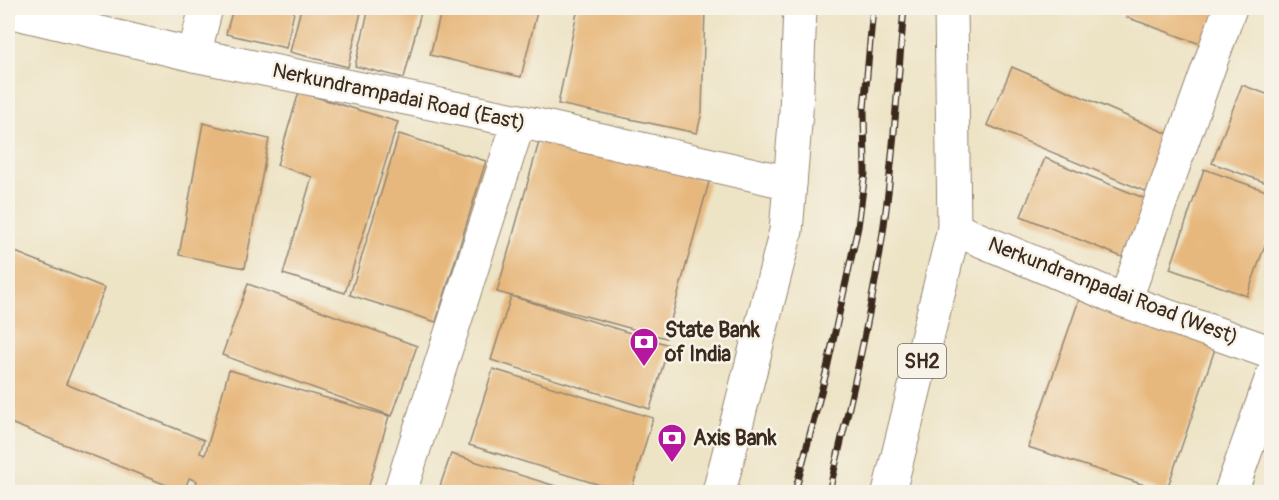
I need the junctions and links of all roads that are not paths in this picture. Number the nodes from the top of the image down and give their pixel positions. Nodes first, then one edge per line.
1 (206, 8) edge
2 (800, 8) edge
3 (951, 8) edge
4 (1230, 8) edge
5 (8, 11) edge
6 (194, 55) junction
7 (519, 121) junction
8 (790, 183) junction
9 (954, 229) junction
10 (1125, 301) junction
11 (1272, 352) edge
12 (1272, 377) edge
13 (400, 492) edge
14 (719, 492) edge
15 (889, 492) edge
16 (1231, 492) edge

1 - 6 street
2 - 8 street
3 - 9 street, SH2
4 - 10 street
5 - 6 street, Nerkundrampadai Road (East)
6 - 7 street, Nerkundrampadai Road (East)
7 - 8 street, Nerkundrampadai Road (East)
7 - 13 street
8 - 14 street
9 - 10 street, Nerkundrampadai Road (West)
9 - 15 street, SH2
10 - 11 street, Nerkundrampadai Road (West)
12 - 16 street

